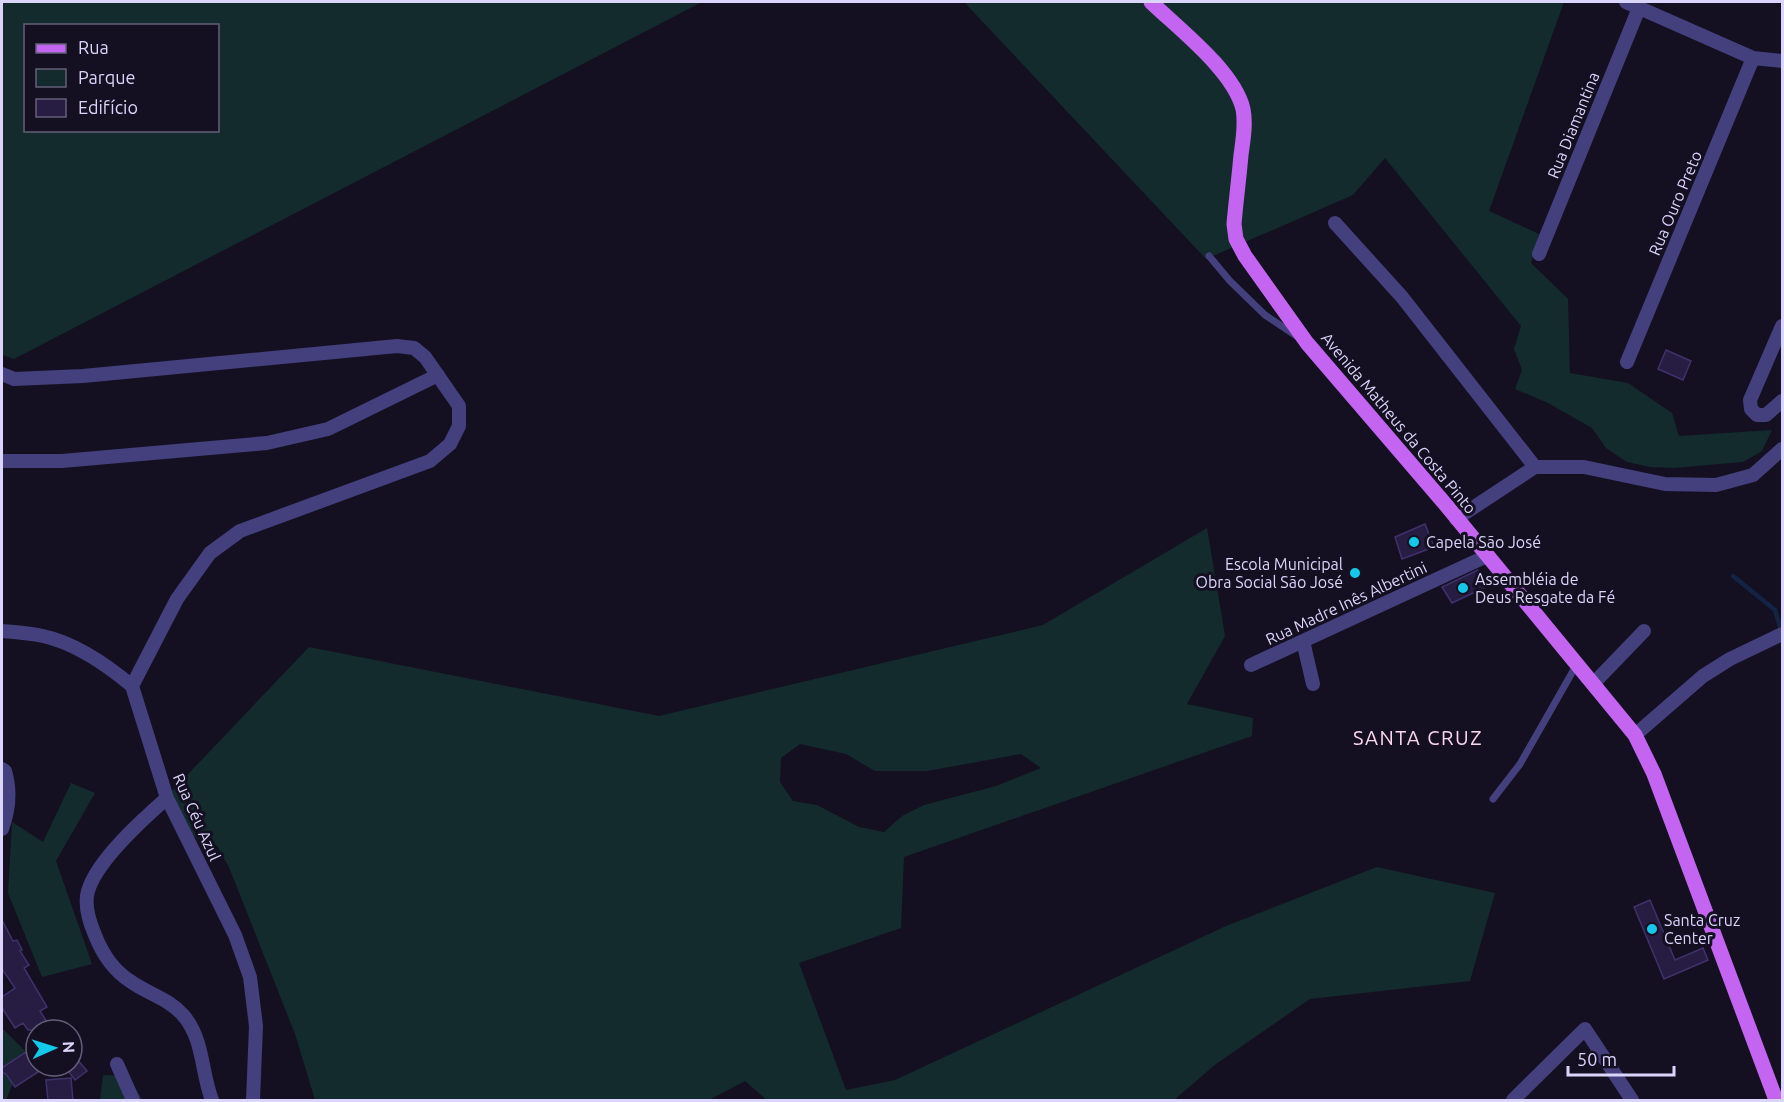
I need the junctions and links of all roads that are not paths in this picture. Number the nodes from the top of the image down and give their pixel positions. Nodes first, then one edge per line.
1 (1151, 2) edge
2 (1632, 5) edge
3 (1753, 58) junction
4 (1782, 61) edge
5 (1335, 223) dead end
6 (1539, 254) dead end
7 (1209, 256) dead end
8 (1782, 326) edge
9 (1307, 343) junction
10 (1627, 362) dead end
11 (2, 374) edge
12 (438, 375) junction
13 (1782, 401) edge
14 (1782, 449) edge
15 (2, 461) edge
16 (1535, 467) junction
17 (1456, 519) junction
18 (1488, 556) junction
19 (2, 631) edge
20 (1644, 631) dead end
21 (1778, 636) edge
22 (1303, 641) junction
23 (1577, 664) junction
24 (1251, 666) dead end
25 (1313, 684) dead end
26 (1593, 684) junction
27 (132, 686) junction
28 (1635, 735) junction
29 (3, 770) edge
30 (167, 798) junction
31 (1493, 799) dead end
32 (2, 829) edge
33 (117, 1064) dead end
34 (133, 1101) edge
35 (212, 1101) edge
36 (253, 1101) edge
37 (1513, 1101) edge
38 (1632, 1101) edge
39 (1776, 1101) edge

1 - 9 main road, Avenida Matheus da Costa Pinto
2 - 3 street
2 - 6 street, Rua Diamantina
3 - 4 street
3 - 10 street, Rua Ouro Preto
5 - 16 street
7 - 9 lane
8 - 13 street
9 - 17 main road, Avenida Matheus da Costa Pinto
11 - 12 street
12 - 15 street
12 - 27 street
14 - 16 street
16 - 17 street
17 - 18 main road, Avenida Matheus da Costa Pinto
18 - 22 street, Rua Madre Inês Albertini
18 - 23 main road, Avenida Matheus da Costa Pinto
19 - 27 street
20 - 26 street
21 - 28 street
22 - 24 street, Rua Madre Inês Albertini
22 - 25 street
23 - 26 main road, Avenida Matheus da Costa Pinto
23 - 31 lane
26 - 28 main road, Avenida Matheus da Costa Pinto
27 - 30 street, Rua Céu Azul
28 - 39 main road, Avenida Matheus da Costa Pinto
29 - 32 street
30 - 35 street
30 - 36 street, Rua Céu Azul
33 - 34 street
37 - 38 street

